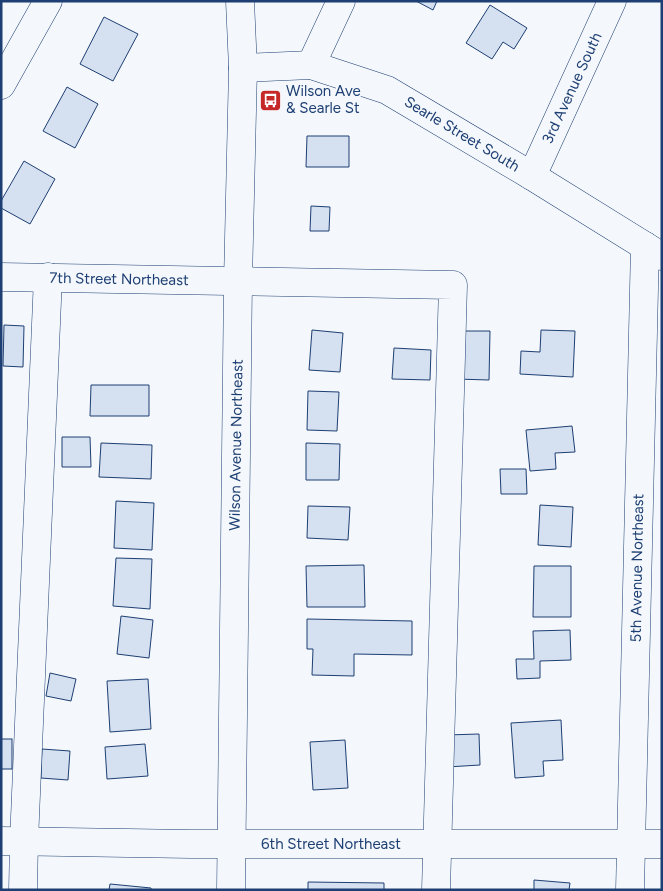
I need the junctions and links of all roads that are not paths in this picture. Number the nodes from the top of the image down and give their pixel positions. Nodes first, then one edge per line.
1 (48, 1) edge
2 (240, 1) edge
3 (342, 1) edge
4 (612, 1) edge
5 (312, 65) junction
6 (243, 68) junction
7 (1, 85) edge
8 (532, 176) junction
9 (654, 251) edge
10 (1, 277) edge
11 (48, 278) junction
12 (238, 282) junction
13 (12, 841) edge
14 (232, 844) junction
15 (436, 844) junction
16 (630, 844) junction
17 (662, 844) edge
18 (23, 890) edge
19 (231, 890) edge
20 (436, 890) edge
21 (630, 890) edge

1 - 7 street
2 - 6 street, Wilson Avenue Northeast
3 - 5 street
4 - 8 street, 3rd Avenue South
5 - 6 street, Searle Street South
5 - 8 street, Searle Street South
6 - 12 street, Wilson Avenue Northeast
8 - 9 street, Searle Street South
9 - 16 street, 5th Avenue Northeast
10 - 11 street, 7th Street Northeast
11 - 12 street, 7th Street Northeast
11 - 13 street
12 - 14 street, Wilson Avenue Northeast
12 - 15 street, 7th Street Northeast
13 - 14 street, 6th Street Northeast
13 - 18 street
14 - 15 street, 6th Street Northeast
14 - 19 street, Wilson Avenue Northeast
15 - 16 street, 6th Street Northeast
15 - 20 street
16 - 17 street, 6th Street Northeast
16 - 21 street, 5th Avenue Northeast

